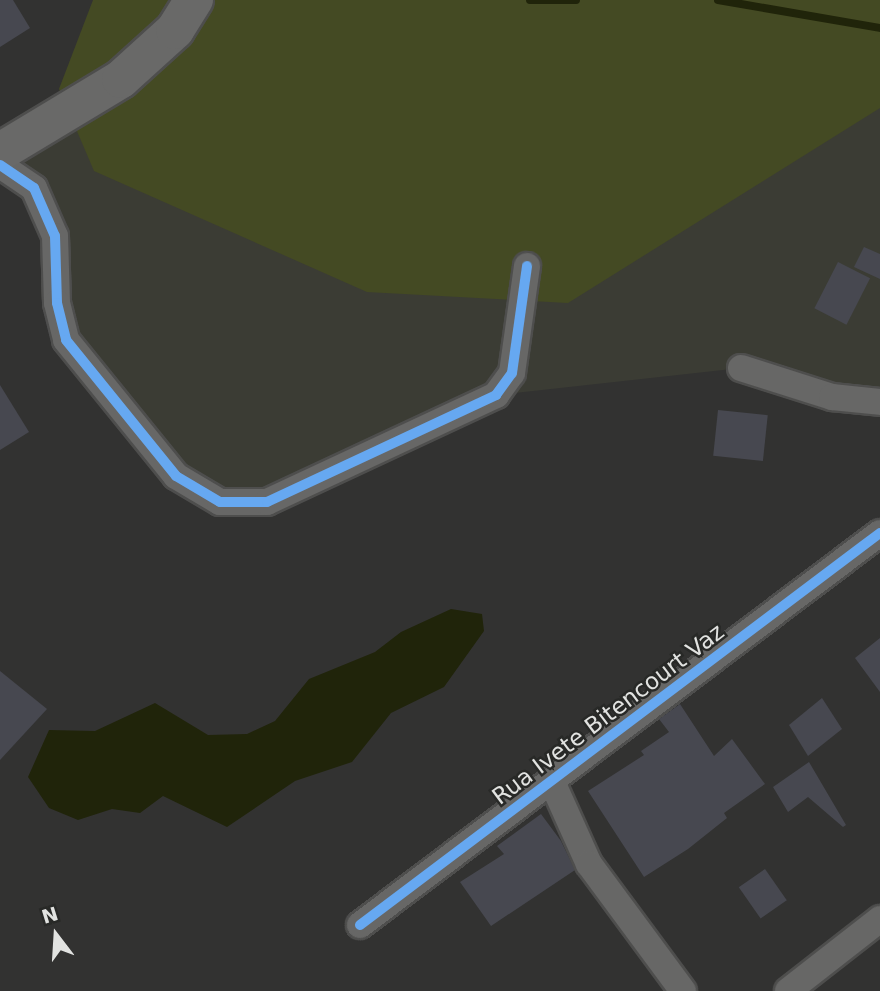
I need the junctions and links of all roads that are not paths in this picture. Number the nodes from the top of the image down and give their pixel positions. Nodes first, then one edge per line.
1 (194, 0) edge
2 (0, 152) edge
3 (0, 165) edge
4 (527, 266) dead end
5 (741, 368) dead end
6 (880, 402) edge
7 (880, 533) edge
8 (553, 784) junction
9 (880, 919) edge
10 (360, 925) dead end
11 (683, 991) edge
12 (788, 991) edge

1 - 2 street
3 - 4 street
5 - 6 street
7 - 8 street, Rua Ivete Bitencourt Vaz
8 - 10 street, Rua Ivete Bitencourt Vaz
8 - 11 street
9 - 12 street

